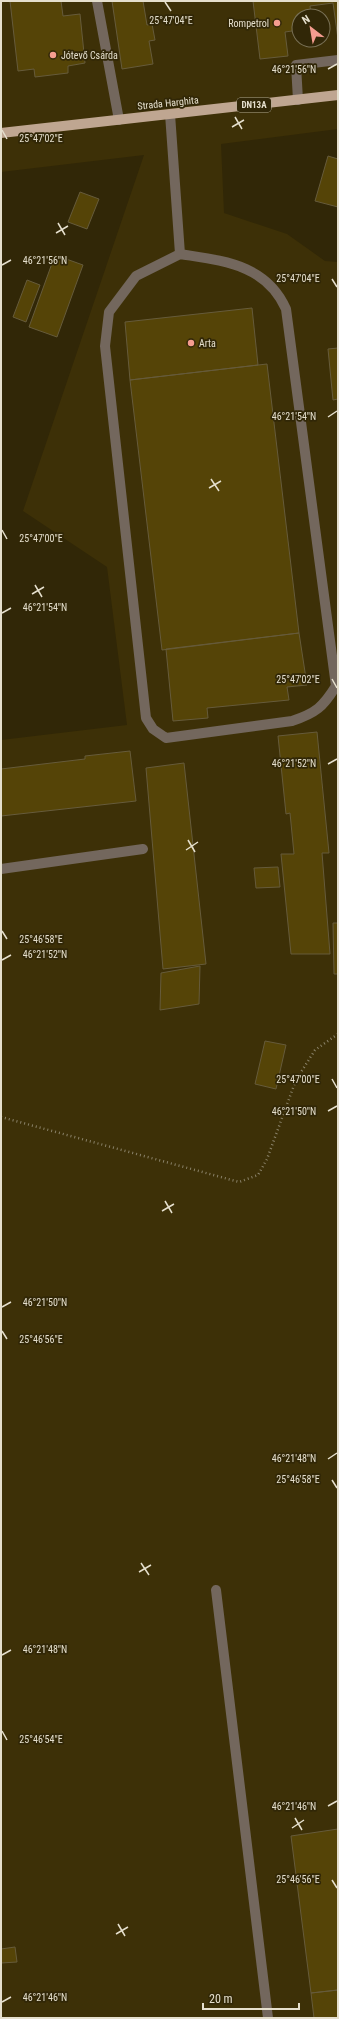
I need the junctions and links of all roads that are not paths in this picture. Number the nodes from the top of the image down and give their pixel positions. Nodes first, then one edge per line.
1 (97, 1) edge
2 (338, 60) edge
3 (338, 95) edge
4 (298, 100) junction
5 (170, 114) junction
6 (119, 120) junction
7 (1, 133) edge
8 (180, 254) junction
9 (143, 849) dead end
10 (1, 868) edge
11 (216, 1590) dead end
12 (268, 2018) edge

1 - 6 lane
2 - 4 lane
3 - 4 main road, Strada Harghita / DN13A
4 - 5 main road, Strada Harghita / DN13A
5 - 6 main road, Strada Harghita / DN13A
5 - 8 lane
6 - 7 main road, Strada Harghita / DN13A
8 - 8 lane
9 - 10 lane
11 - 12 lane

